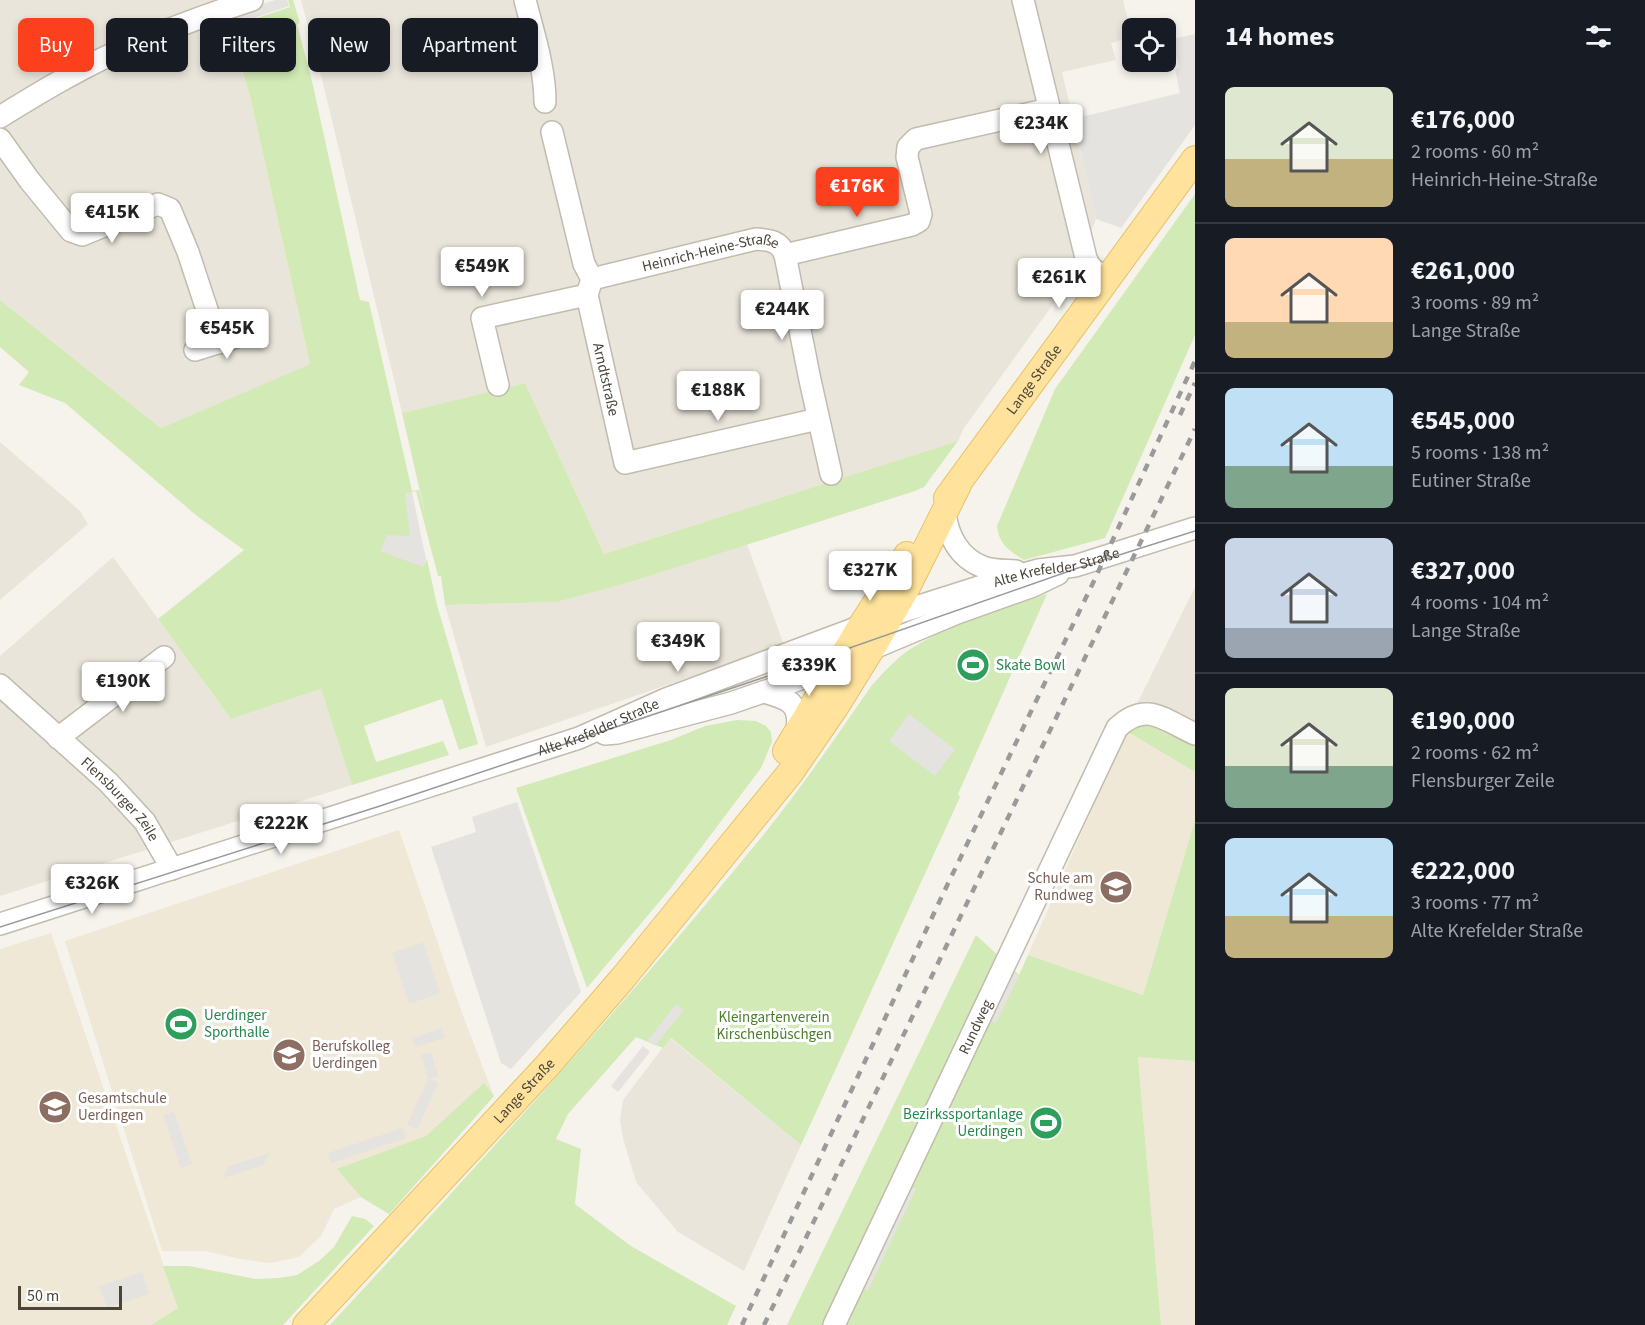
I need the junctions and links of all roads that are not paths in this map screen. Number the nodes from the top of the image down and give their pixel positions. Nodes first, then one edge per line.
1 (252, 0) edge
2 (525, 0) edge
3 (1023, 0) edge
4 (545, 102) dead end
5 (1049, 109) junction
6 (0, 117) edge
7 (552, 132) dead end
8 (0, 139) edge
9 (1195, 159) edge
10 (785, 255) junction
11 (1108, 280) junction
12 (589, 287) junction
13 (249, 333) dead end
14 (218, 343) junction
15 (195, 350) dead end
16 (498, 385) dead end
17 (818, 419) junction
18 (831, 474) dead end
19 (958, 485) junction
20 (945, 511) junction
21 (1195, 528) edge
22 (1075, 566) junction
23 (1038, 570) junction
24 (891, 615) junction
25 (861, 626) junction
26 (871, 650) junction
27 (164, 657) dead end
28 (838, 664) junction
29 (0, 684) edge
30 (764, 692) junction
31 (797, 732) junction
32 (1195, 734) edge
33 (58, 738) junction
34 (579, 738) junction
35 (728, 846) junction
36 (172, 869) junction
37 (0, 924) edge
38 (306, 1325) edge
39 (834, 1325) edge

1 - 6 street
2 - 4 street
3 - 5 street
5 - 10 street, Heinrich-Heine-Straße
5 - 11 street
7 - 12 street, Arndtstraße
8 - 14 street
9 - 11 main road, Lange Straße
10 - 12 street, Heinrich-Heine-Straße
10 - 17 street
11 - 19 main road, Lange Straße
12 - 16 street
12 - 17 street, Arndtstraße
13 - 14 street
14 - 15 street
17 - 18 street
19 - 20 main road, Lange Straße
19 - 25 main road, Lange Straße
20 - 23 street
20 - 24 main road, Lange Straße
21 - 22 street, Alte Krefelder Straße
22 - 23 street, Alte Krefelder Straße
22 - 26 street
23 - 24 street, Alte Krefelder Straße
24 - 25 street, Alte Krefelder Straße
24 - 26 main road, Lange Straße
25 - 28 main road, Lange Straße
25 - 34 street, Alte Krefelder Straße
26 - 28 street
26 - 35 main road, Lange Straße
27 - 33 street
28 - 30 street
28 - 31 main road, Lange Straße
29 - 33 street, Flensburger Zeile
30 - 31 street
30 - 34 street
31 - 35 main road, Lange Straße
32 - 39 street, Rundweg
33 - 36 street, Flensburger Zeile
34 - 36 street, Alte Krefelder Straße
35 - 38 main road, Lange Straße
36 - 37 street, Alte Krefelder Straße

